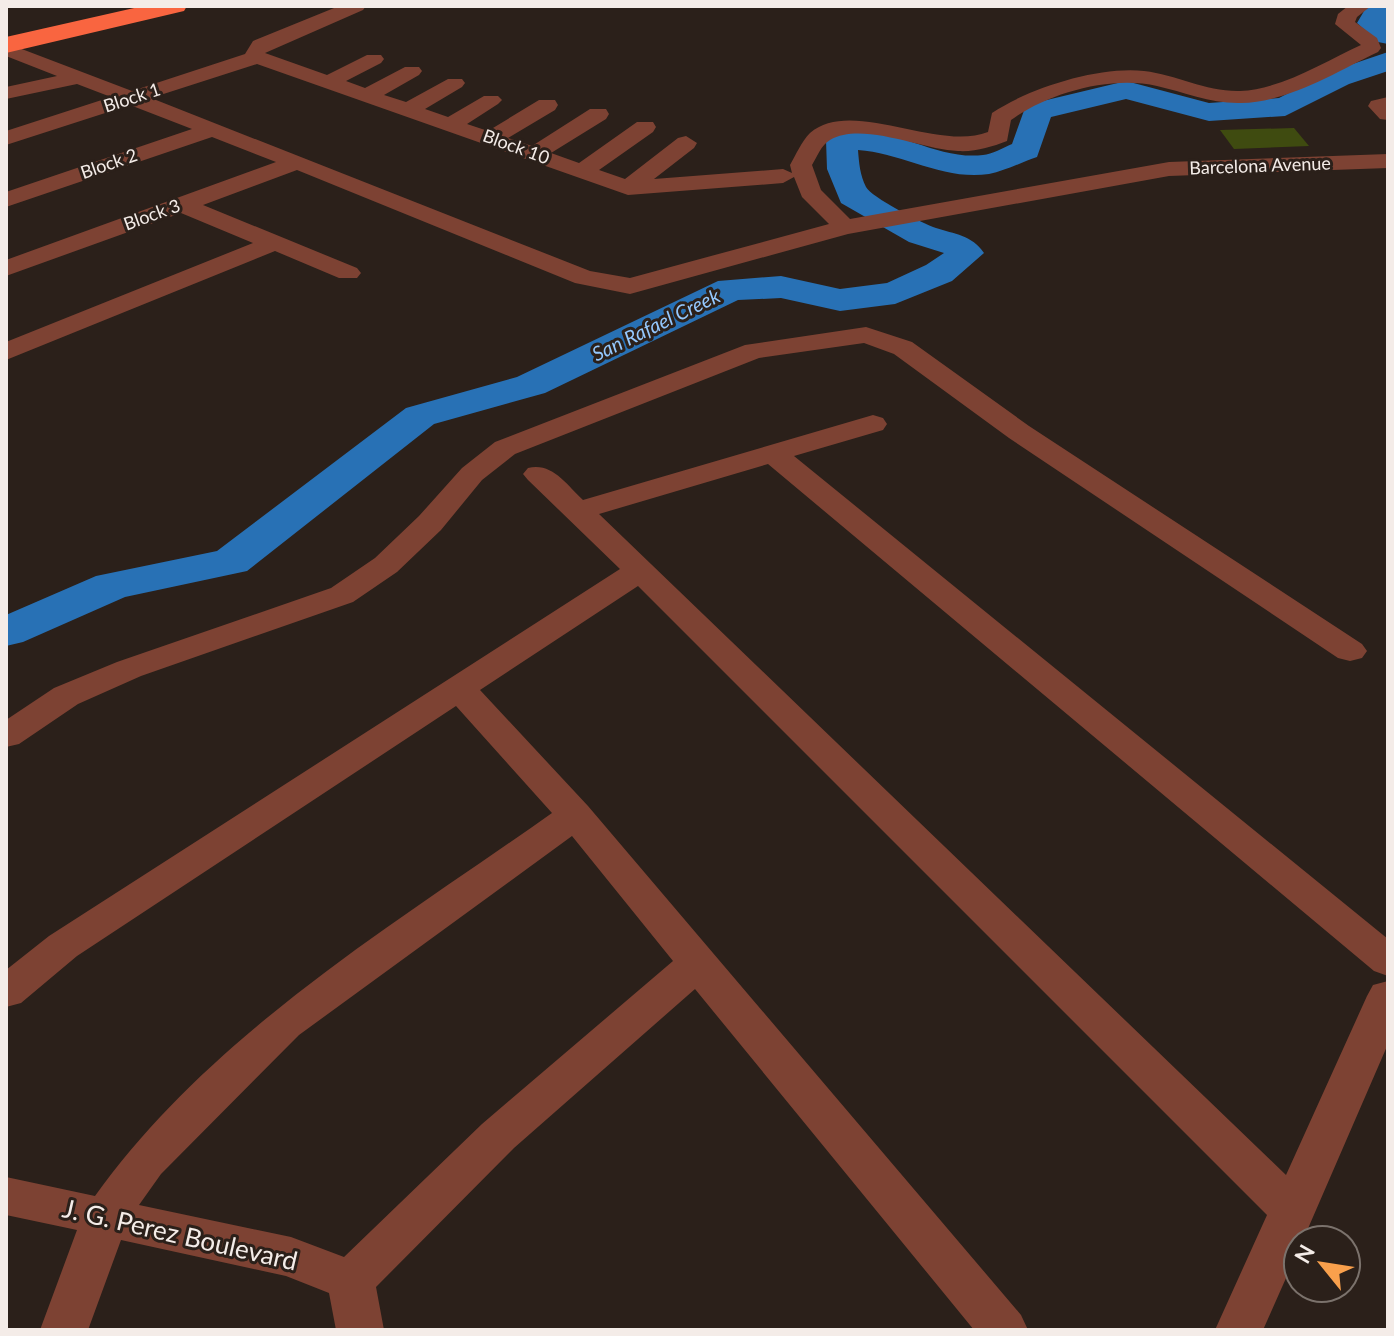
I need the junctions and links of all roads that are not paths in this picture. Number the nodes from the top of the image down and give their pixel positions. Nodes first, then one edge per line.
1 (175, 6) edge
2 (356, 6) edge
3 (1361, 6) edge
4 (6, 47) edge
5 (257, 57) junction
6 (313, 58) dead end
7 (374, 59) dead end
8 (291, 69) junction
9 (412, 71) dead end
10 (82, 77) junction
11 (330, 81) junction
12 (455, 83) dead end
13 (6, 93) edge
14 (367, 95) junction
15 (131, 98) junction
16 (491, 100) dead end
17 (1388, 103) edge
18 (547, 105) dead end
19 (408, 110) junction
20 (598, 114) dead end
21 (1388, 114) edge
22 (452, 124) junction
23 (645, 127) dead end
24 (213, 129) junction
25 (6, 138) edge
26 (492, 138) junction
27 (686, 143) dead end
28 (535, 154) junction
29 (1388, 161) edge
30 (297, 162) junction
31 (581, 172) junction
32 (783, 176) dead end
33 (628, 188) junction
34 (6, 200) edge
35 (181, 204) junction
36 (851, 226) junction
37 (274, 243) junction
38 (6, 269) edge
39 (348, 273) dead end
40 (6, 352) edge
41 (873, 424) dead end
42 (773, 454) junction
43 (538, 474) dead end
44 (577, 511) junction
45 (640, 570) junction
46 (1350, 651) dead end
47 (459, 688) junction
48 (6, 736) edge
49 (575, 815) junction
50 (1388, 961) edge
51 (698, 963) junction
52 (6, 992) edge
53 (1388, 996) edge
54 (6, 1196) edge
55 (1292, 1210) junction
56 (105, 1218) junction
57 (351, 1281) junction
58 (64, 1330) edge
59 (360, 1330) edge
60 (1004, 1330) edge
61 (1239, 1330) edge

1 - 4 highway
2 - 5 street
3 - 36 street
4 - 10 street, Barcelona Avenue
5 - 8 street, Block 10
5 - 15 street, Block 1
6 - 8 street
7 - 11 street
8 - 11 street, Block 10
9 - 14 street
10 - 13 street
10 - 15 street, Barcelona Avenue
11 - 14 street, Block 10
12 - 19 street
14 - 19 street, Block 10
15 - 24 street, Barcelona Avenue
15 - 25 street, Block 1
16 - 22 street
17 - 21 street
18 - 26 street
19 - 22 street, Block 10
20 - 28 street
22 - 26 street, Block 10
23 - 31 street
24 - 30 street, Barcelona Avenue
24 - 34 street, Block 2
26 - 28 street, Block 10
27 - 33 street
28 - 31 street, Block 10
29 - 36 street, Barcelona Avenue
30 - 35 street, Block 3
30 - 36 street, Barcelona Avenue
31 - 33 street, Block 10
32 - 33 street, Block 10
35 - 37 street
35 - 38 street, Block 3
37 - 39 street
37 - 40 street
41 - 42 street
42 - 44 street
42 - 50 street
43 - 44 street
44 - 45 street
45 - 47 street
45 - 55 street
46 - 48 street
47 - 49 street
47 - 52 street
49 - 51 street
49 - 56 street
51 - 57 street
51 - 60 street
53 - 55 street
54 - 56 street, J. G. Perez Boulevard
55 - 61 street
56 - 57 street, J. G. Perez Boulevard
56 - 58 street
57 - 59 street

